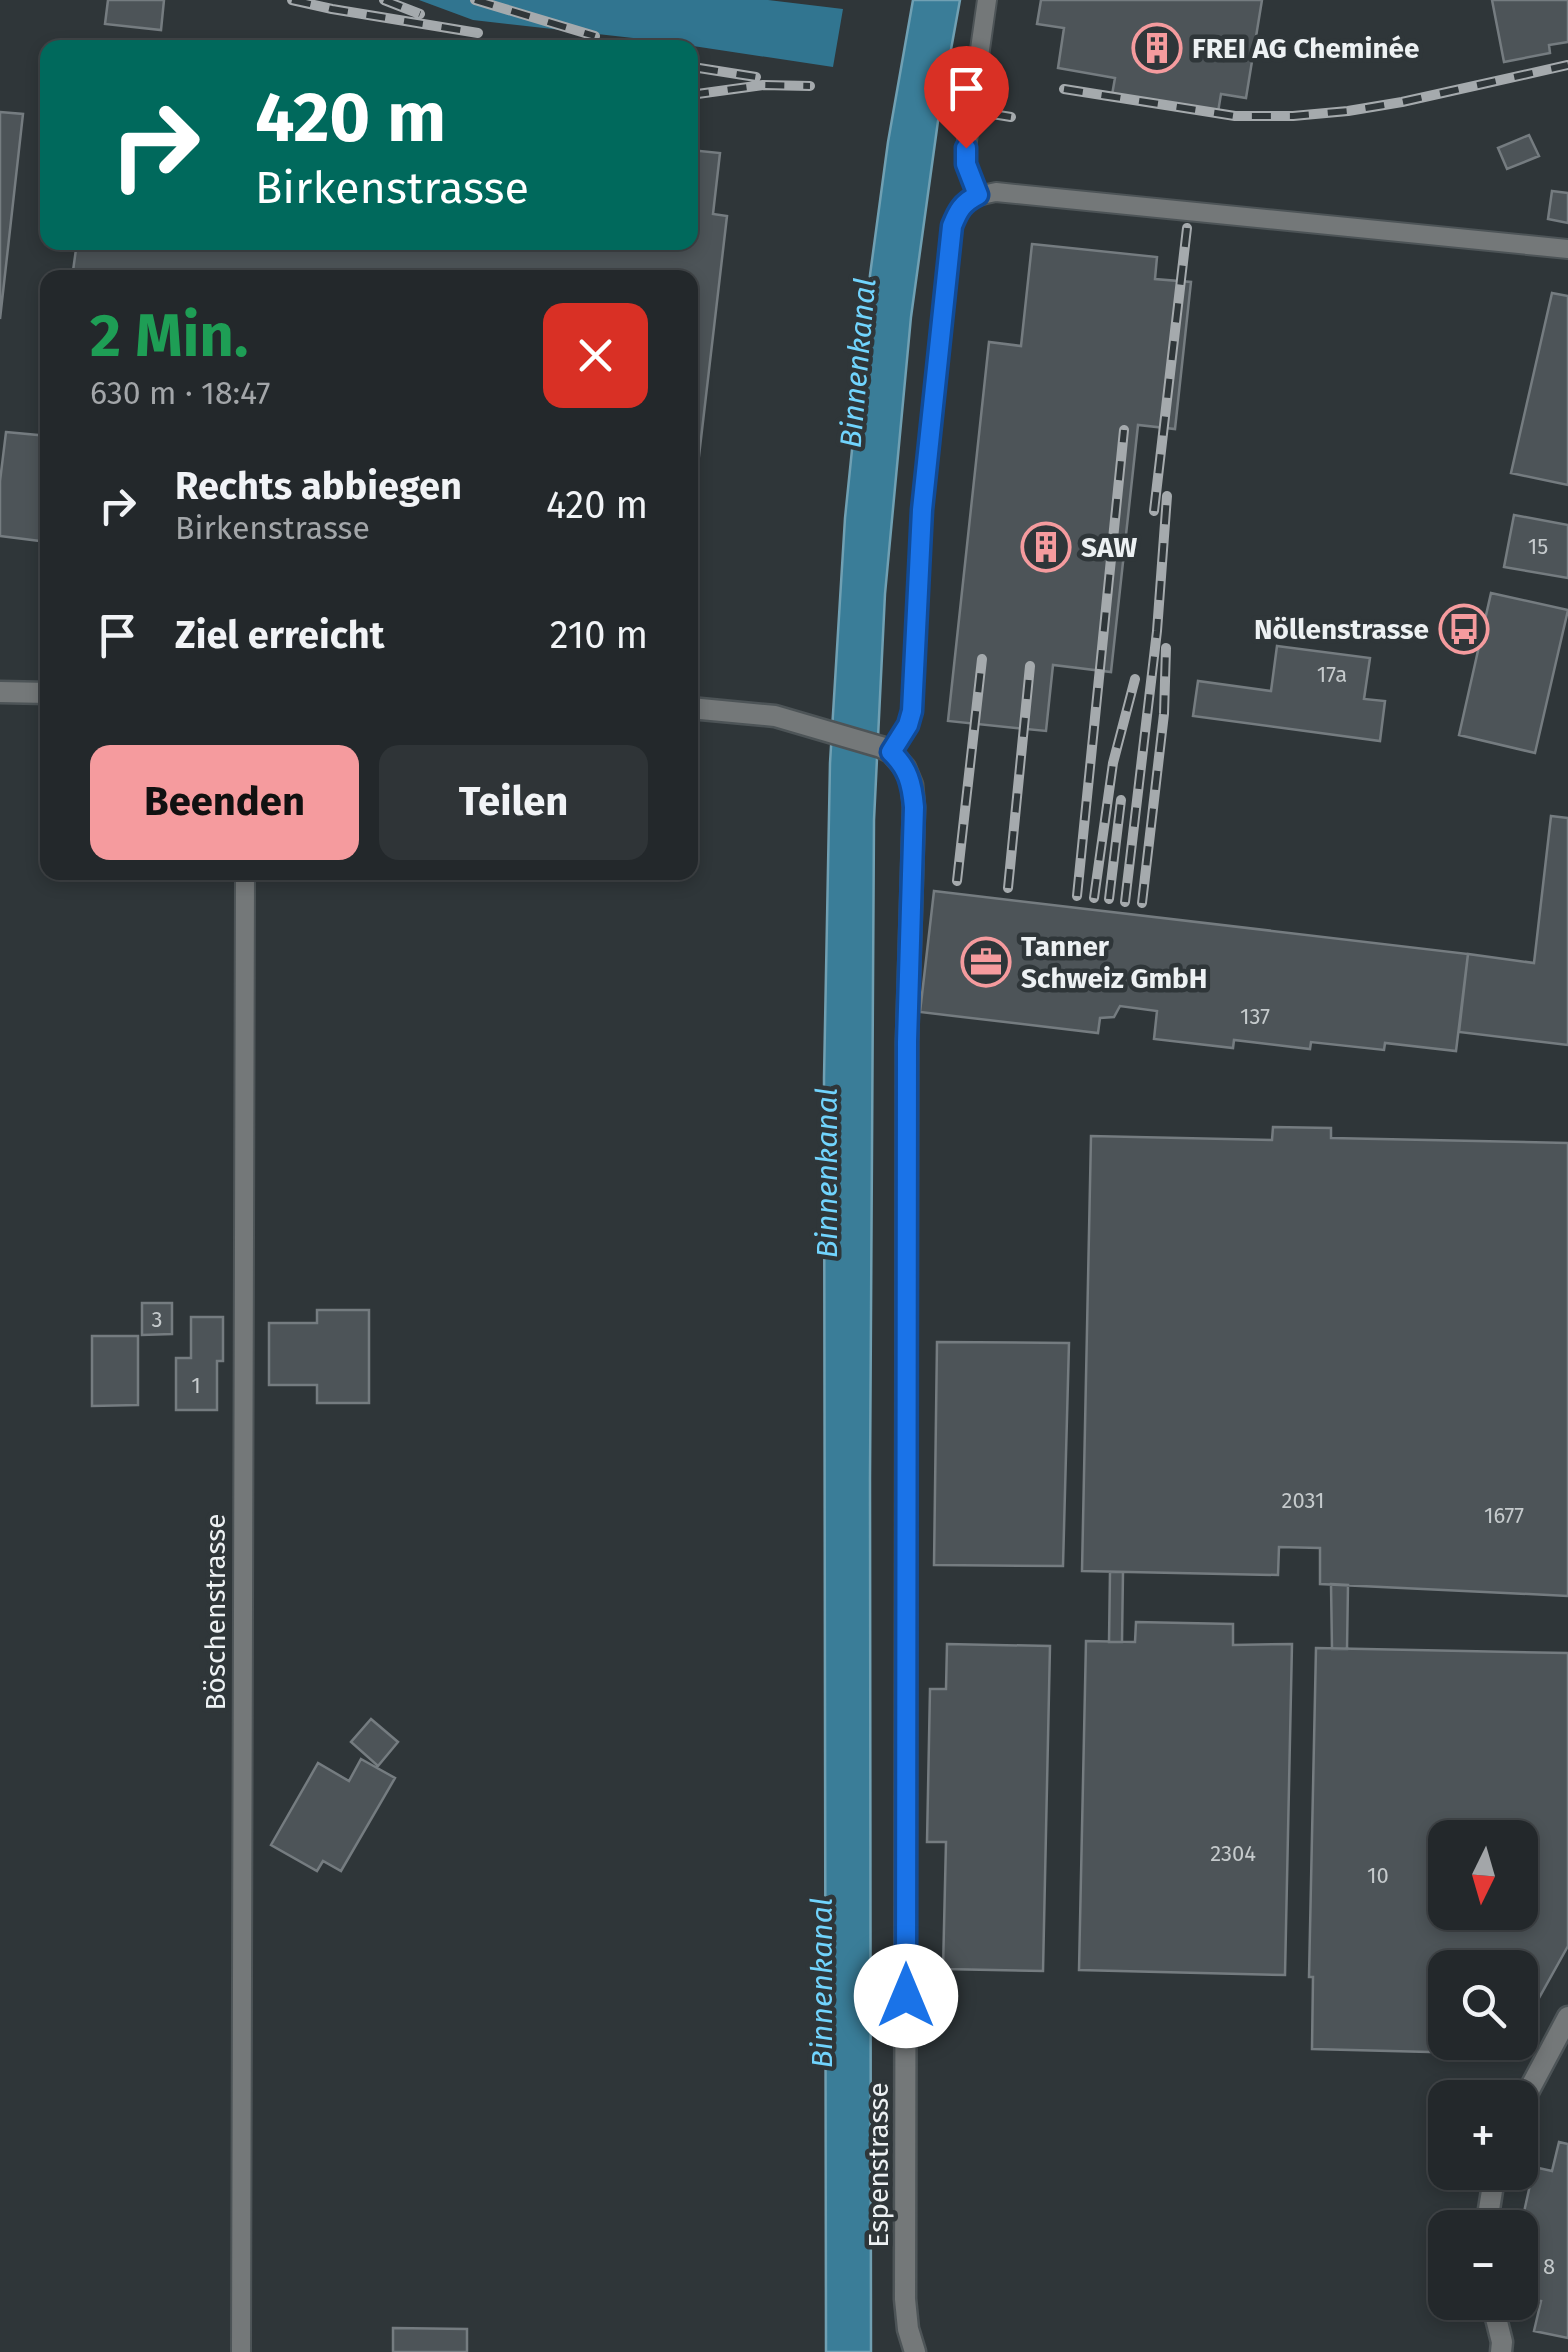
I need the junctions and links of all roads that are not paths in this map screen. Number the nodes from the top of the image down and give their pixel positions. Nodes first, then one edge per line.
1 (987, 0) edge
2 (978, 195) junction
3 (1568, 249) edge
4 (0, 692) edge
5 (40, 693) edge
6 (698, 709) edge
7 (898, 760) junction
8 (244, 880) edge
9 (1568, 2018) edge
10 (1535, 2080) edge
11 (1497, 2320) edge
12 (1504, 2349) edge
13 (241, 2352) edge
14 (915, 2352) edge

1 - 2 street
2 - 3 street
2 - 7 street
4 - 5 street
6 - 7 street
7 - 14 street, Espenstrasse
8 - 13 street, Böschenstrasse
9 - 10 street
11 - 12 street

